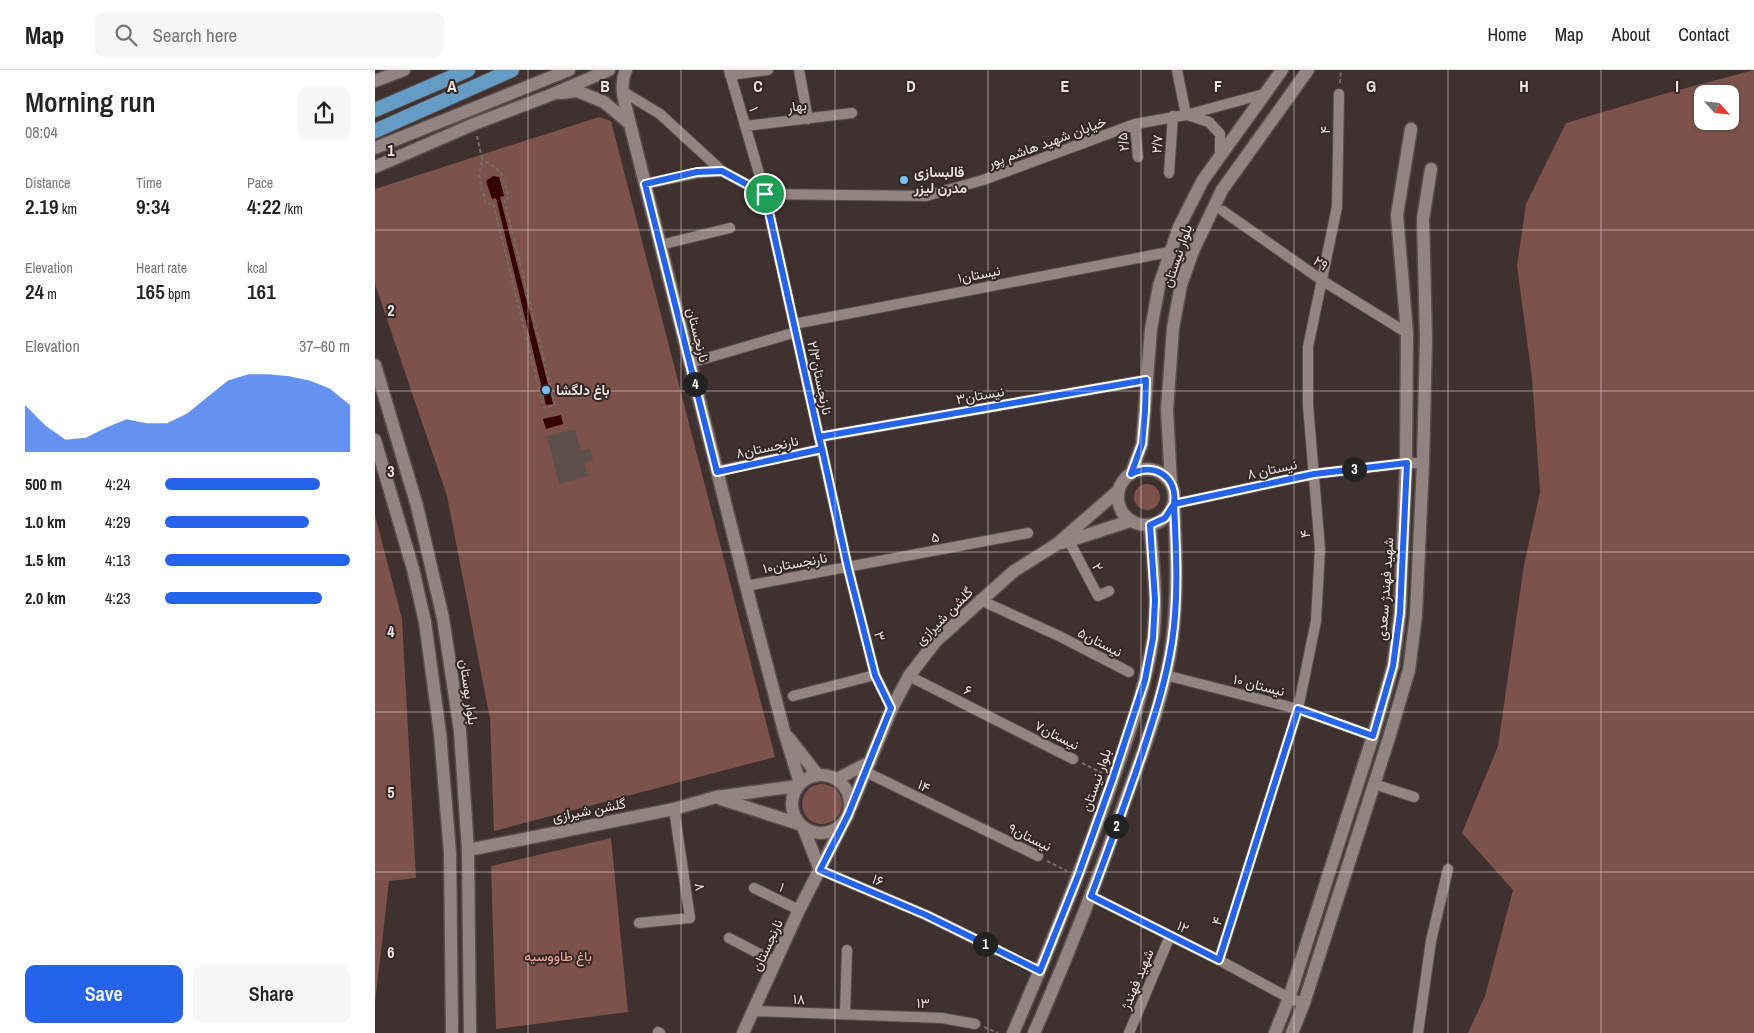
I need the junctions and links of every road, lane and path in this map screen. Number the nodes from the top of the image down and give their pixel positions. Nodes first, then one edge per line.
1 (403, 70) edge
2 (468, 70) edge
3 (512, 70) edge
4 (569, 70) edge
5 (609, 70) edge
6 (627, 70) edge
7 (768, 70) edge
8 (799, 70) edge
9 (1177, 70) edge
10 (1283, 70) edge
11 (1308, 70) edge
12 (1341, 70) edge
13 (729, 73) edge
14 (375, 81) edge
15 (622, 91) junction
16 (553, 94) junction
17 (1265, 94) junction
18 (1339, 94) joint
19 (375, 110) edge
20 (852, 113) dead end
21 (1186, 115) junction
22 (1173, 116) junction
23 (809, 118) junction
24 (474, 124) junction
25 (630, 124) junction
26 (1135, 124) junction
27 (745, 126) junction
28 (1411, 129) dead end
29 (375, 131) edge
30 (375, 148) edge
31 (1220, 155) junction
32 (1139, 157) dead end
33 (483, 159) junction
34 (375, 167) edge
35 (1431, 169) dead end
36 (722, 171) junction
37 (1169, 173) dead end
38 (645, 184) junction
39 (765, 194) junction
40 (1223, 211) dead end
41 (730, 228) dead end
42 (660, 245) junction
43 (1169, 252) junction
44 (1323, 281) junction
45 (795, 328) junction
46 (1407, 333) junction
47 (690, 363) junction
48 (375, 365) edge
49 (1146, 380) junction
50 (819, 437) junction
51 (375, 440) edge
52 (822, 449) junction
53 (1407, 463) junction
54 (1423, 463) junction
55 (717, 472) junction
56 (1131, 474) junction
57 (1314, 474) junction
58 (1171, 484) junction
59 (1119, 490) junction
60 (1174, 504) junction
61 (1131, 521) junction
62 (1150, 525) junction
63 (1028, 533) dead end
64 (1063, 542) junction
65 (848, 568) junction
66 (746, 586) junction
67 (1109, 591) dead end
68 (980, 600) junction
69 (443, 618) junction
70 (425, 622) junction
71 (1129, 672) dead end
72 (875, 675) junction
73 (1165, 675) junction
74 (909, 676) junction
75 (793, 696) dead end
76 (891, 708) junction
77 (1298, 709) junction
78 (1015, 729) joint
79 (784, 731) junction
80 (1373, 736) junction
81 (1073, 759) joint
82 (868, 767) junction
83 (817, 774) junction
84 (1113, 778) junction
85 (837, 779) junction
86 (1374, 784) junction
87 (798, 785) junction
88 (1414, 797) dead end
89 (716, 798) junction
90 (675, 808) junction
91 (847, 815) junction
92 (970, 823) joint
93 (801, 826) junction
94 (468, 850) junction
95 (450, 853) junction
96 (1038, 856) joint
97 (1448, 869) dead end
98 (820, 870) junction
99 (1078, 876) junction
100 (754, 888) dead end
101 (1091, 896) junction
102 (799, 910) junction
103 (639, 923) dead end
104 (1170, 936) junction
105 (729, 938) dead end
106 (847, 950) dead end
107 (997, 950) joint
108 (1219, 960) junction
109 (775, 962) junction
110 (1040, 971) junction
111 (1289, 998) junction
112 (1304, 1003) junction
113 (753, 1011) junction
114 (845, 1014) junction
115 (975, 1024) joint
116 (452, 1033) edge
117 (470, 1033) edge
118 (743, 1033) edge
119 (998, 1033) edge
120 (1013, 1033) edge
121 (1034, 1033) edge
122 (1129, 1033) edge
123 (1275, 1033) edge
124 (1292, 1033) edge
125 (1418, 1033) edge

1 - 14 street
2 - 19 highway
3 - 29 highway
4 - 30 street
5 - 16 street
6 - 15 street
7 - 13 street
8 - 23 street
9 - 21 street
10 - 17 street, بلوار نیستان
11 - 58 street, بلوار نیستان
12 - 18 path
13 - 27 street, ۱
15 - 25 street, نارنجستان
15 - 36 street, خیابان شهید هاشم پور
16 - 24 street
16 - 25 street
17 - 21 street, خیابان شهید هاشم پور
17 - 31 street, بلوار نیستان
18 - 44 street, ۴
20 - 23 street, بهار
21 - 22 street, خیابان شهید هاشم پور
21 - 31 street, خیابان شهید هاشم پور
22 - 26 street, خیابان شهید هاشم پور
22 - 37 street, ۲/۷
23 - 27 street, بهار
24 - 33 path
24 - 34 street
25 - 38 street, نارنجستان
26 - 32 street, ۲/۵
26 - 39 street, خیابان شهید هاشم پور
27 - 39 street, ۱
28 - 46 street, شهید فهندژ سعدی
31 - 43 street, بلوار نیستان
33 - 33 path
35 - 54 street
36 - 38 street
36 - 39 street, خیابان شهید هاشم پور
38 - 42 street, نارنجستان
39 - 45 street, ۲/۳نارنجستان
40 - 44 street, ۲۹
41 - 42 street
42 - 47 street, نارنجستان
43 - 45 street, ۱نیستان
43 - 49 street, بلوار نیستان
44 - 46 street, ۲۹
44 - 57 street, ۴
45 - 47 street, ۱نیستان
45 - 50 street, ۲/۳نارنجستان
46 - 53 street, شهید فهندژ سعدی
47 - 55 street, نارنجستان
48 - 69 street, بلوار بوستان
49 - 50 street, ۳نیستان
49 - 56 street, بلوار نیستان
50 - 52 street, ۲/۳نارنجستان
51 - 70 street
52 - 55 street, ۸نارنجستان
52 - 65 street, ۲/۳نارنجستان
53 - 54 street, نیستان ۸
53 - 57 street, نیستان ۸
53 - 80 street, شهید فهندژ سعدی
54 - 86 street
55 - 66 street, نارنجستان
56 - 58 street
56 - 59 street
57 - 60 street, نیستان ۸
57 - 77 street, ۴
58 - 60 street
59 - 61 street
59 - 64 street, گلشن شیرازی
60 - 62 street
60 - 73 street
61 - 62 street
61 - 64 street, گلشن شیرازی
62 - 84 street, بلوار نیستان
63 - 65 street, ۵
64 - 67 street, ۲
64 - 68 street, گلشن شیرازی
65 - 66 street, ۱۰نارنجستان
65 - 72 street, ۳
66 - 79 street, نارنجستان
68 - 71 street, ۵نیستان
68 - 74 street, گلشن شیرازی
69 - 70 street
69 - 94 street, بلوار بوستان
70 - 95 street
72 - 75 street
72 - 76 street, ۳
73 - 77 street, نیستان ۱۰
73 - 101 street
74 - 76 street, گلشن شیرازی
74 - 78 street, ۶
76 - 82 street, گلشن شیرازی
77 - 80 street, نیستان ۱۰
77 - 108 street, ۴
78 - 81 street, ۷نیستان
79 - 83 street
79 - 87 street, نارنجستان
80 - 111 street, شهید فهندژ سعدی
81 - 84 path, ۷نیستان
82 - 85 street
82 - 91 street, گلشن شیرازی
82 - 92 street, ۱۴
83 - 85 street
83 - 87 street
84 - 99 street, بلوار نیستان
85 - 91 street
86 - 88 street
86 - 112 street
87 - 89 street, گلشن شیرازی
87 - 93 street
89 - 90 street, گلشن شیرازی
89 - 93 street
90 - 94 street, گلشن شیرازی
90 - 103 street, ۸
91 - 93 street
91 - 98 street, نارنجستان
92 - 96 street, ۹نیستان
93 - 98 street
94 - 95 street, گلشن شیرازی
94 - 117 street, بلوار بوستان
95 - 116 street
96 - 99 path, ۹نیستان
97 - 125 street
98 - 102 street, نارنجستان
98 - 107 street, ۱۶
99 - 110 street, بلوار نیستان
100 - 102 street, ۱
101 - 104 street, ۱۲
101 - 121 street
102 - 109 street, نارنجستان
104 - 108 street, ۱۲
104 - 122 street, شهید فهندژ
105 - 109 street
106 - 114 street
107 - 110 path
108 - 111 street, ۱۲
109 - 113 street, نارنجستان
110 - 120 street, بلوار نیستان
111 - 112 street, ۱۲
111 - 123 street, شهید فهندژ سعدی
112 - 124 street
113 - 114 street, ۱۸
113 - 118 street, نارنجستان
114 - 115 street, ۱۳
115 - 119 path

